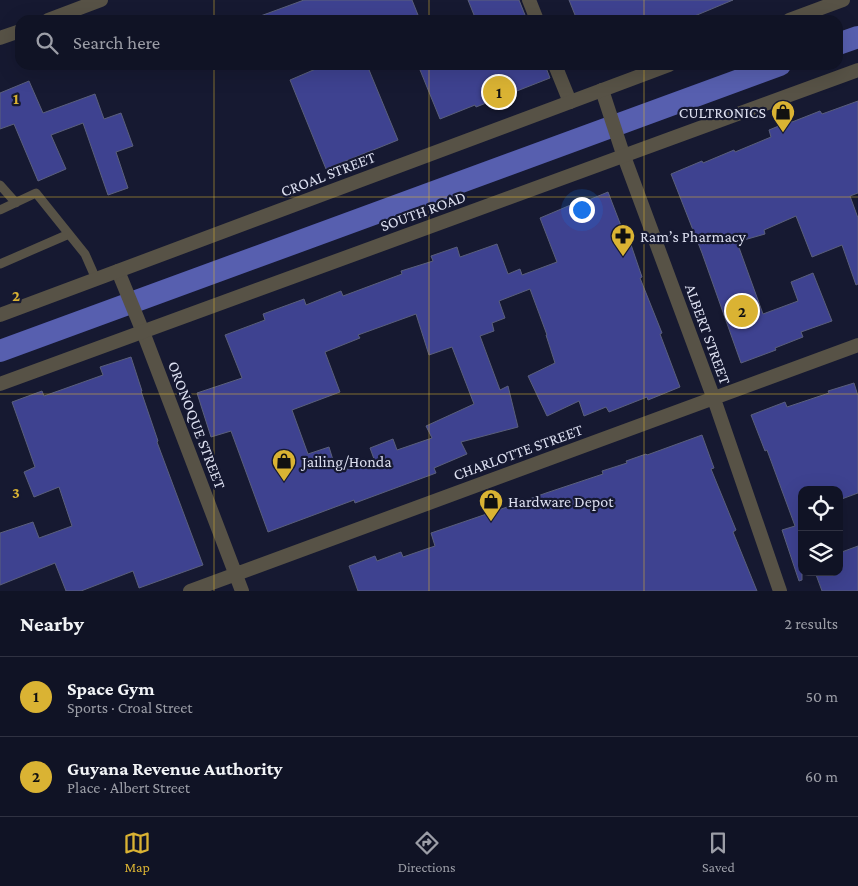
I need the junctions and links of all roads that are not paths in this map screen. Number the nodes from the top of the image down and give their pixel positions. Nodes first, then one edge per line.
1 (101, 0) edge
2 (529, 0) edge
3 (843, 0) edge
4 (61, 15) edge
5 (535, 15) edge
6 (802, 15) edge
7 (15, 33) edge
8 (0, 38) edge
9 (557, 70) edge
10 (656, 70) edge
11 (858, 70) edge
12 (602, 90) junction
13 (570, 102) junction
14 (623, 153) junction
15 (0, 185) edge
16 (16, 203) junction
17 (0, 210) edge
18 (69, 234) junction
19 (0, 264) edge
20 (118, 271) junction
21 (96, 280) junction
22 (0, 315) edge
23 (140, 326) junction
24 (858, 345) edge
25 (0, 384) edge
26 (714, 399) junction
27 (236, 574) junction
28 (190, 591) edge
29 (242, 591) edge
30 (780, 591) edge

1 - 4 street
2 - 5 street
3 - 6 street
7 - 8 street
9 - 13 street
10 - 12 street, CROAL STREET
11 - 14 street, SOUTH ROAD
12 - 13 street, CROAL STREET
12 - 14 street, ALBERT STREET
13 - 20 street, CROAL STREET
14 - 23 street, SOUTH ROAD
14 - 26 street, ALBERT STREET
15 - 16 lane
16 - 17 lane
16 - 18 lane
18 - 19 lane
18 - 21 lane
20 - 21 street, CROAL STREET
20 - 23 street, ORONOQUE STREET
21 - 22 street, CROAL STREET
23 - 25 street, SOUTH ROAD
23 - 27 street, ORONOQUE STREET
24 - 26 street, CHARLOTTE STREET
26 - 27 street, CHARLOTTE STREET
26 - 30 street, ALBERT STREET
27 - 28 street, CHARLOTTE STREET
27 - 29 street, ORONOQUE STREET

